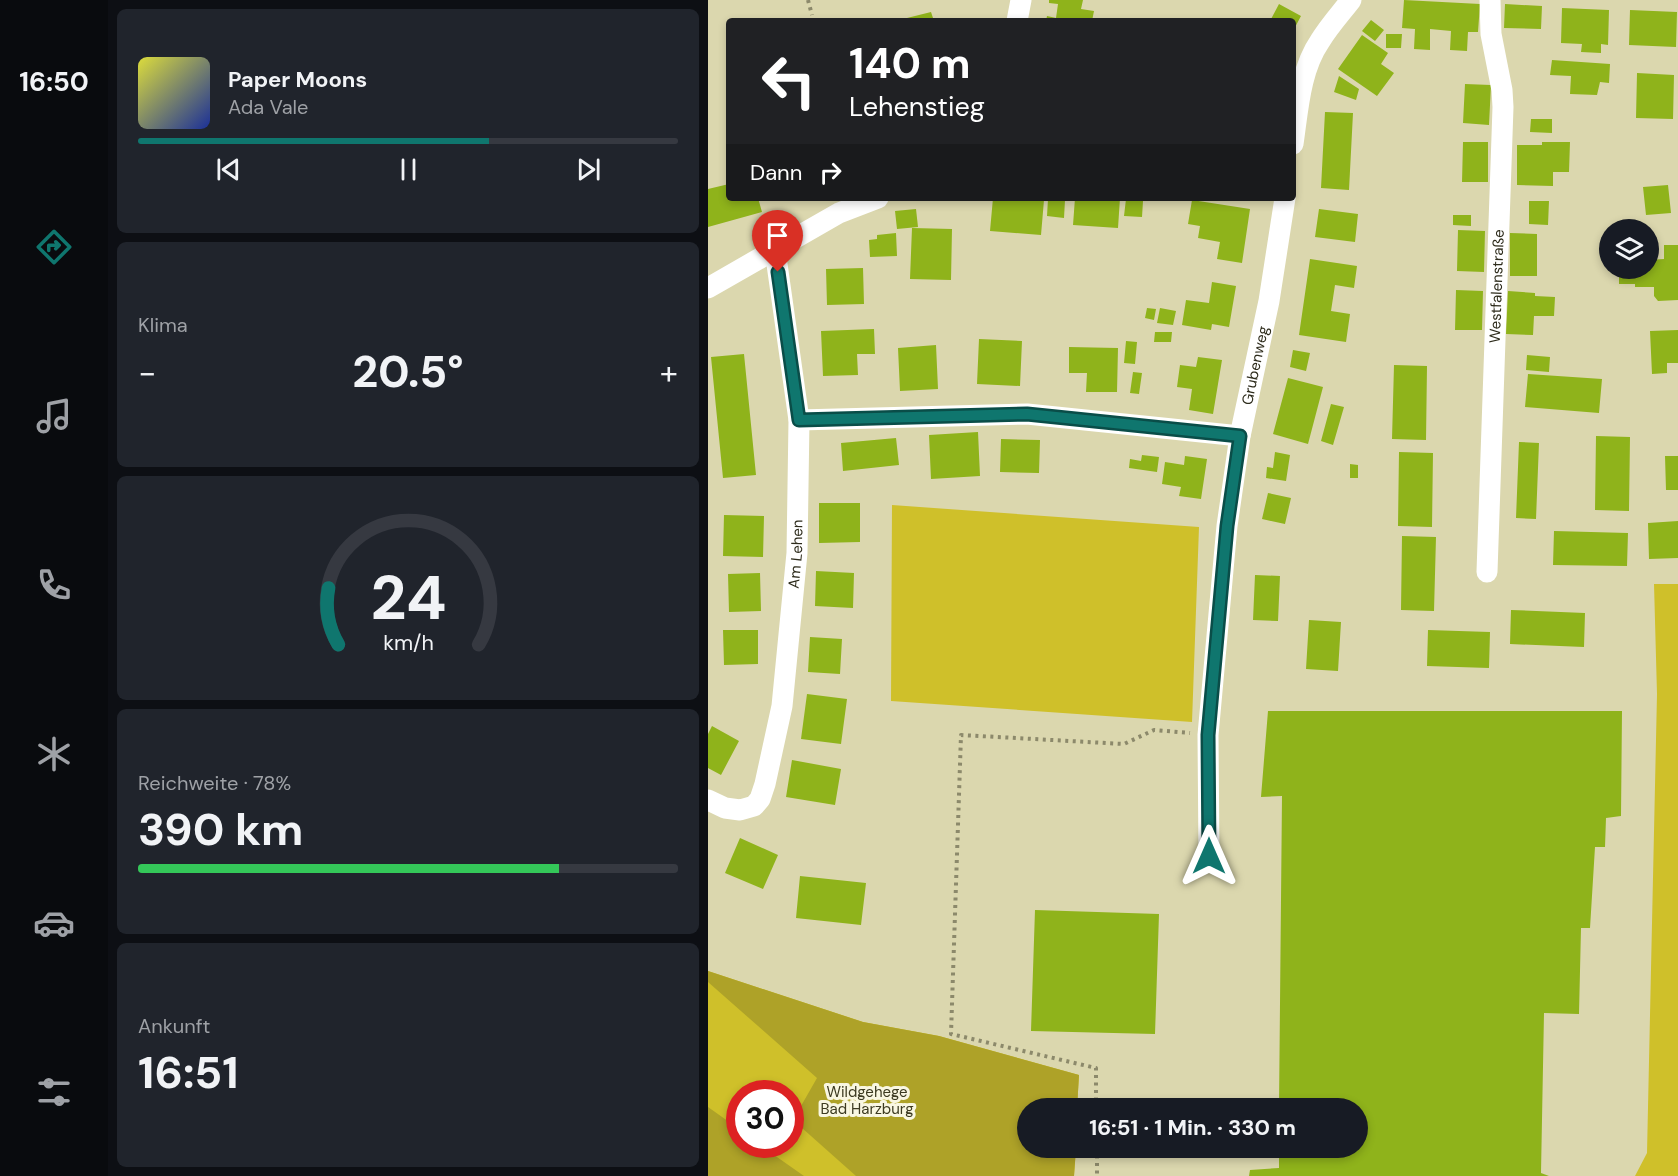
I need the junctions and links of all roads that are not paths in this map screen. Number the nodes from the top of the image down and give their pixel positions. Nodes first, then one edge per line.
1 (1021, 0) edge
2 (1351, 0) edge
3 (1490, 0) edge
4 (1018, 18) edge
5 (1296, 125) edge
6 (870, 201) edge
7 (1285, 201) edge
8 (775, 250) junction
9 (708, 288) edge
10 (799, 420) junction
11 (1240, 436) junction
12 (1487, 572) dead end
13 (708, 800) edge
14 (1209, 856) dead end

1 - 4 street
2 - 5 street
3 - 12 street, Westfalenstraße
6 - 8 street
7 - 11 street, Grubenweg
8 - 9 street
8 - 10 street, Am Lehen
10 - 11 street
10 - 13 street, Am Lehen
11 - 14 street, Grubenweg

